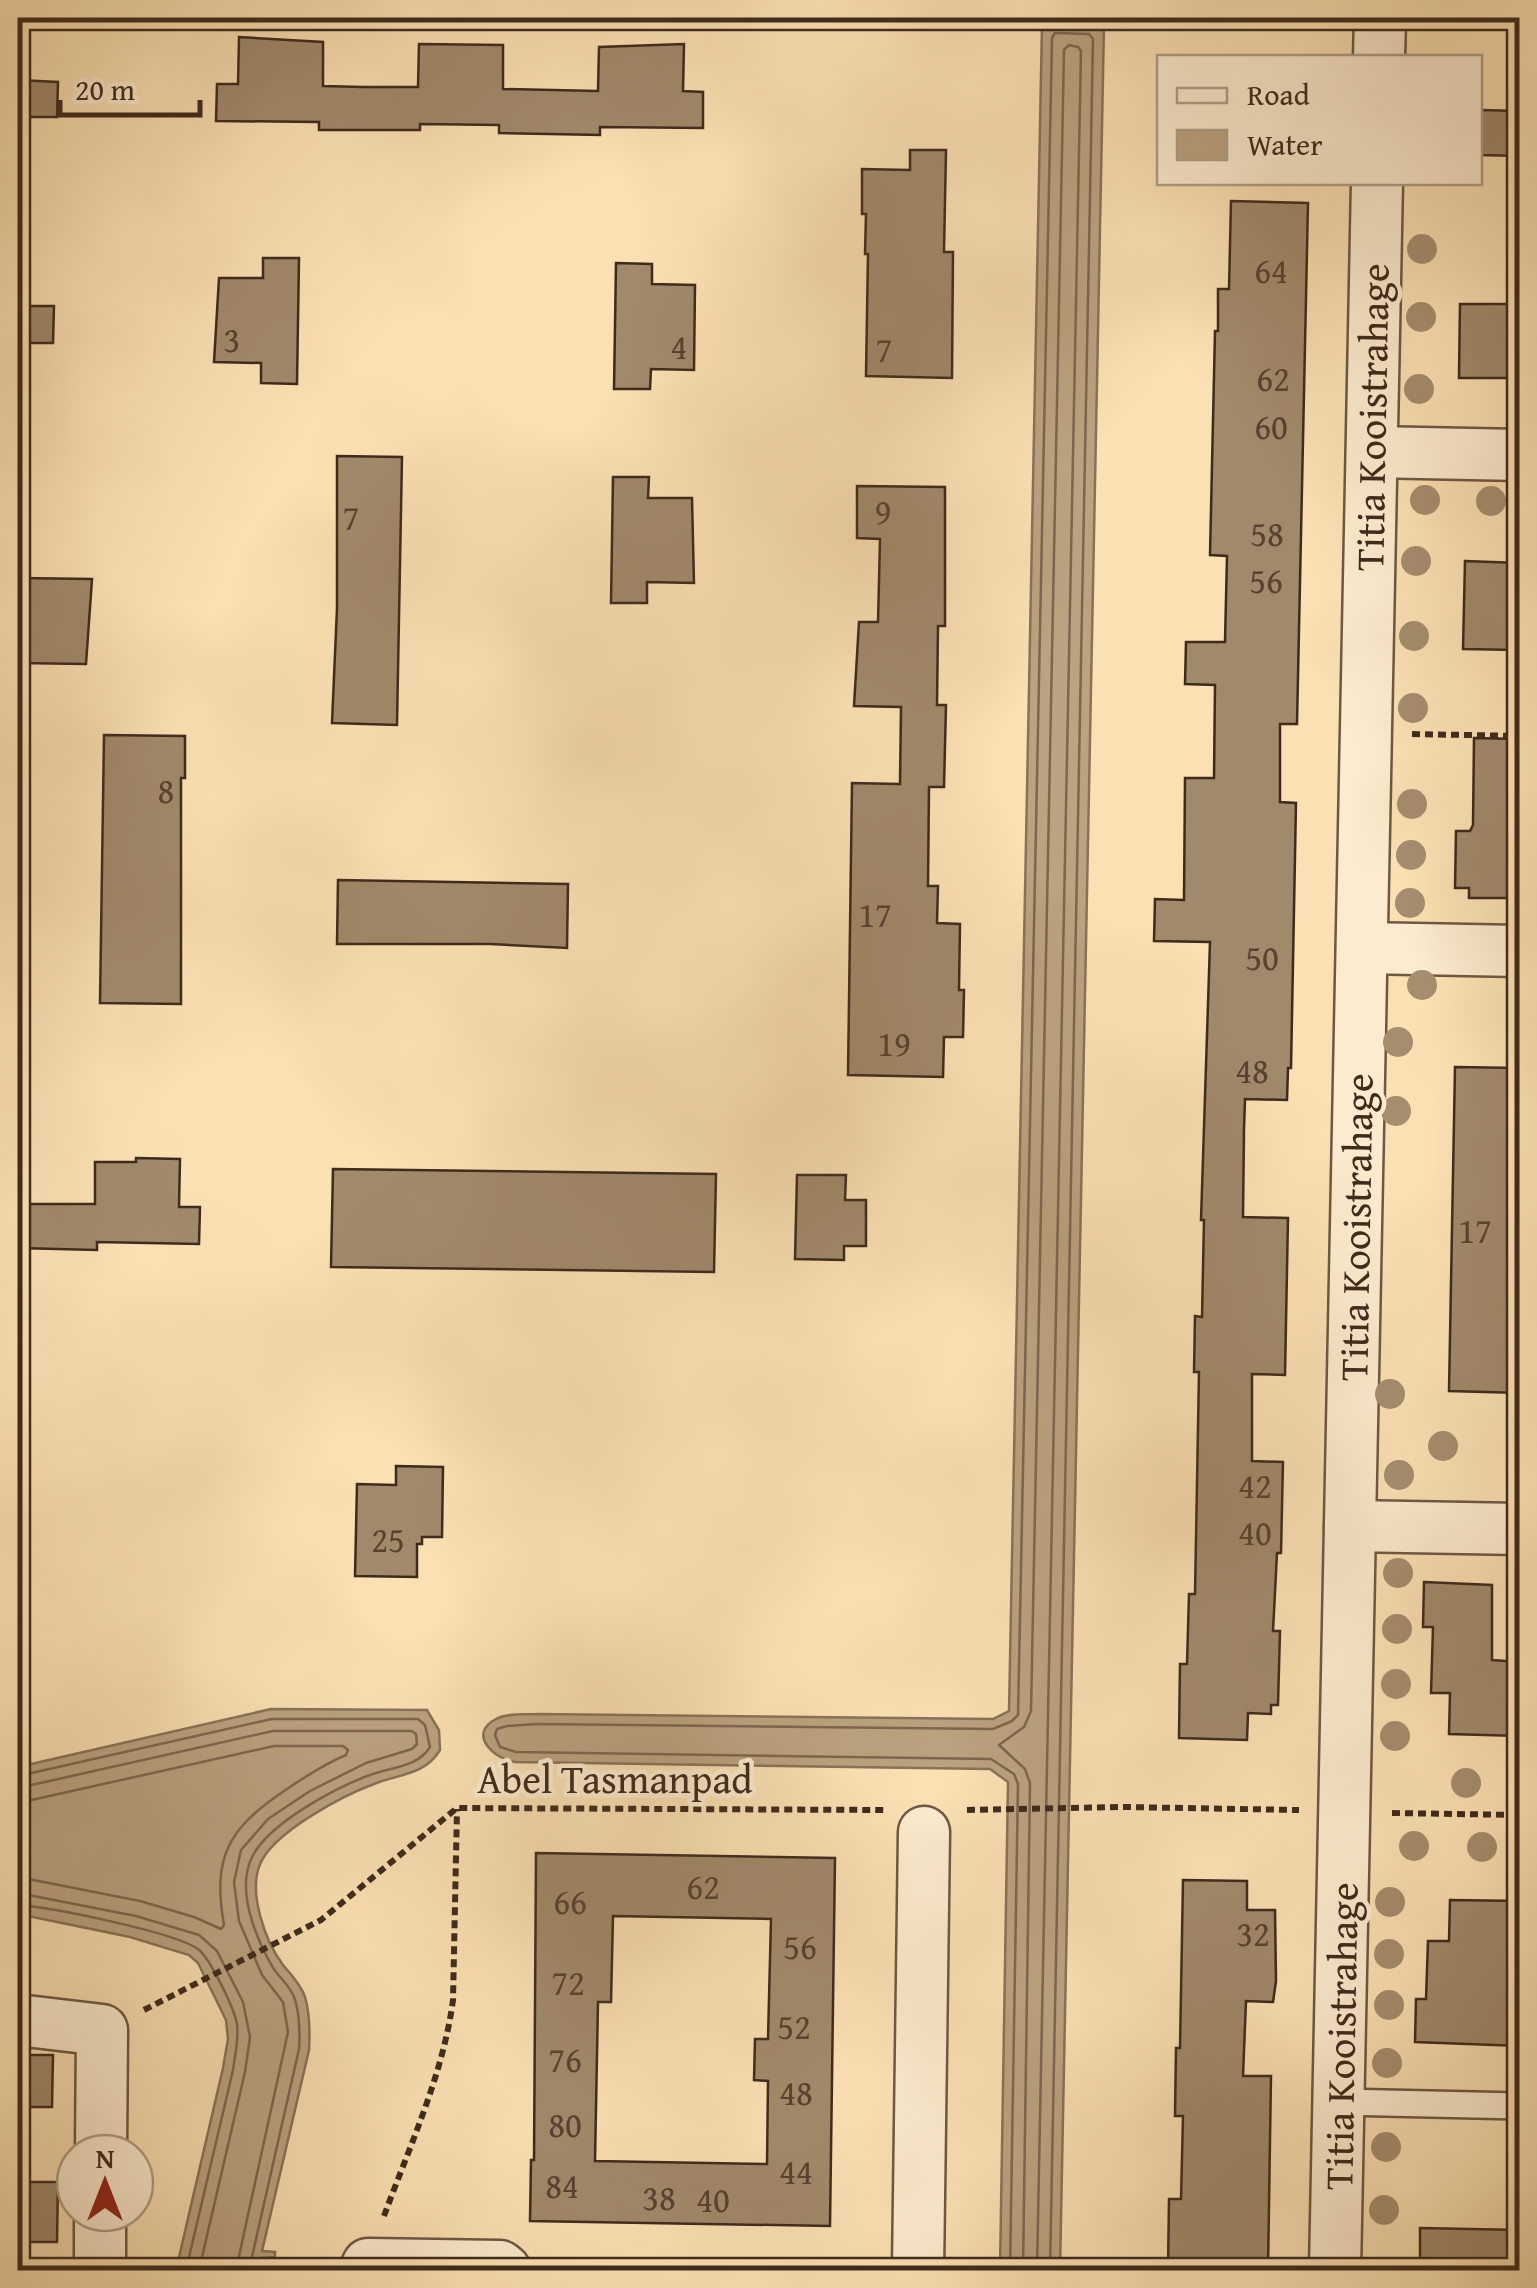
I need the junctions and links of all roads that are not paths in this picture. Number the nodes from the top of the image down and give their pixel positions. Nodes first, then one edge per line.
1 (1380, 18) edge
2 (1380, 55) edge
3 (1377, 185) edge
4 (1372, 452) junction
5 (1520, 455) edge
6 (1362, 948) junction
7 (1520, 951) edge
8 (1350, 1526) junction
9 (1520, 1529) edge
10 (904, 1821) road end
11 (18, 2020) edge
12 (1340, 2102) junction
13 (1520, 2106) edge
14 (101, 2133) edge
15 (100, 2233) edge
16 (366, 2267) edge
17 (100, 2270) edge
18 (505, 2270) edge
19 (918, 2270) edge
20 (1336, 2270) edge

1 - 2 street
3 - 4 street, Titia Kooistrahage
4 - 5 street
4 - 6 street, Titia Kooistrahage
6 - 7 street
6 - 8 street, Titia Kooistrahage
8 - 9 street
8 - 12 street, Titia Kooistrahage
10 - 19 street
11 - 14 street
12 - 13 lane
12 - 20 street, Titia Kooistrahage
15 - 17 street
16 - 18 street

